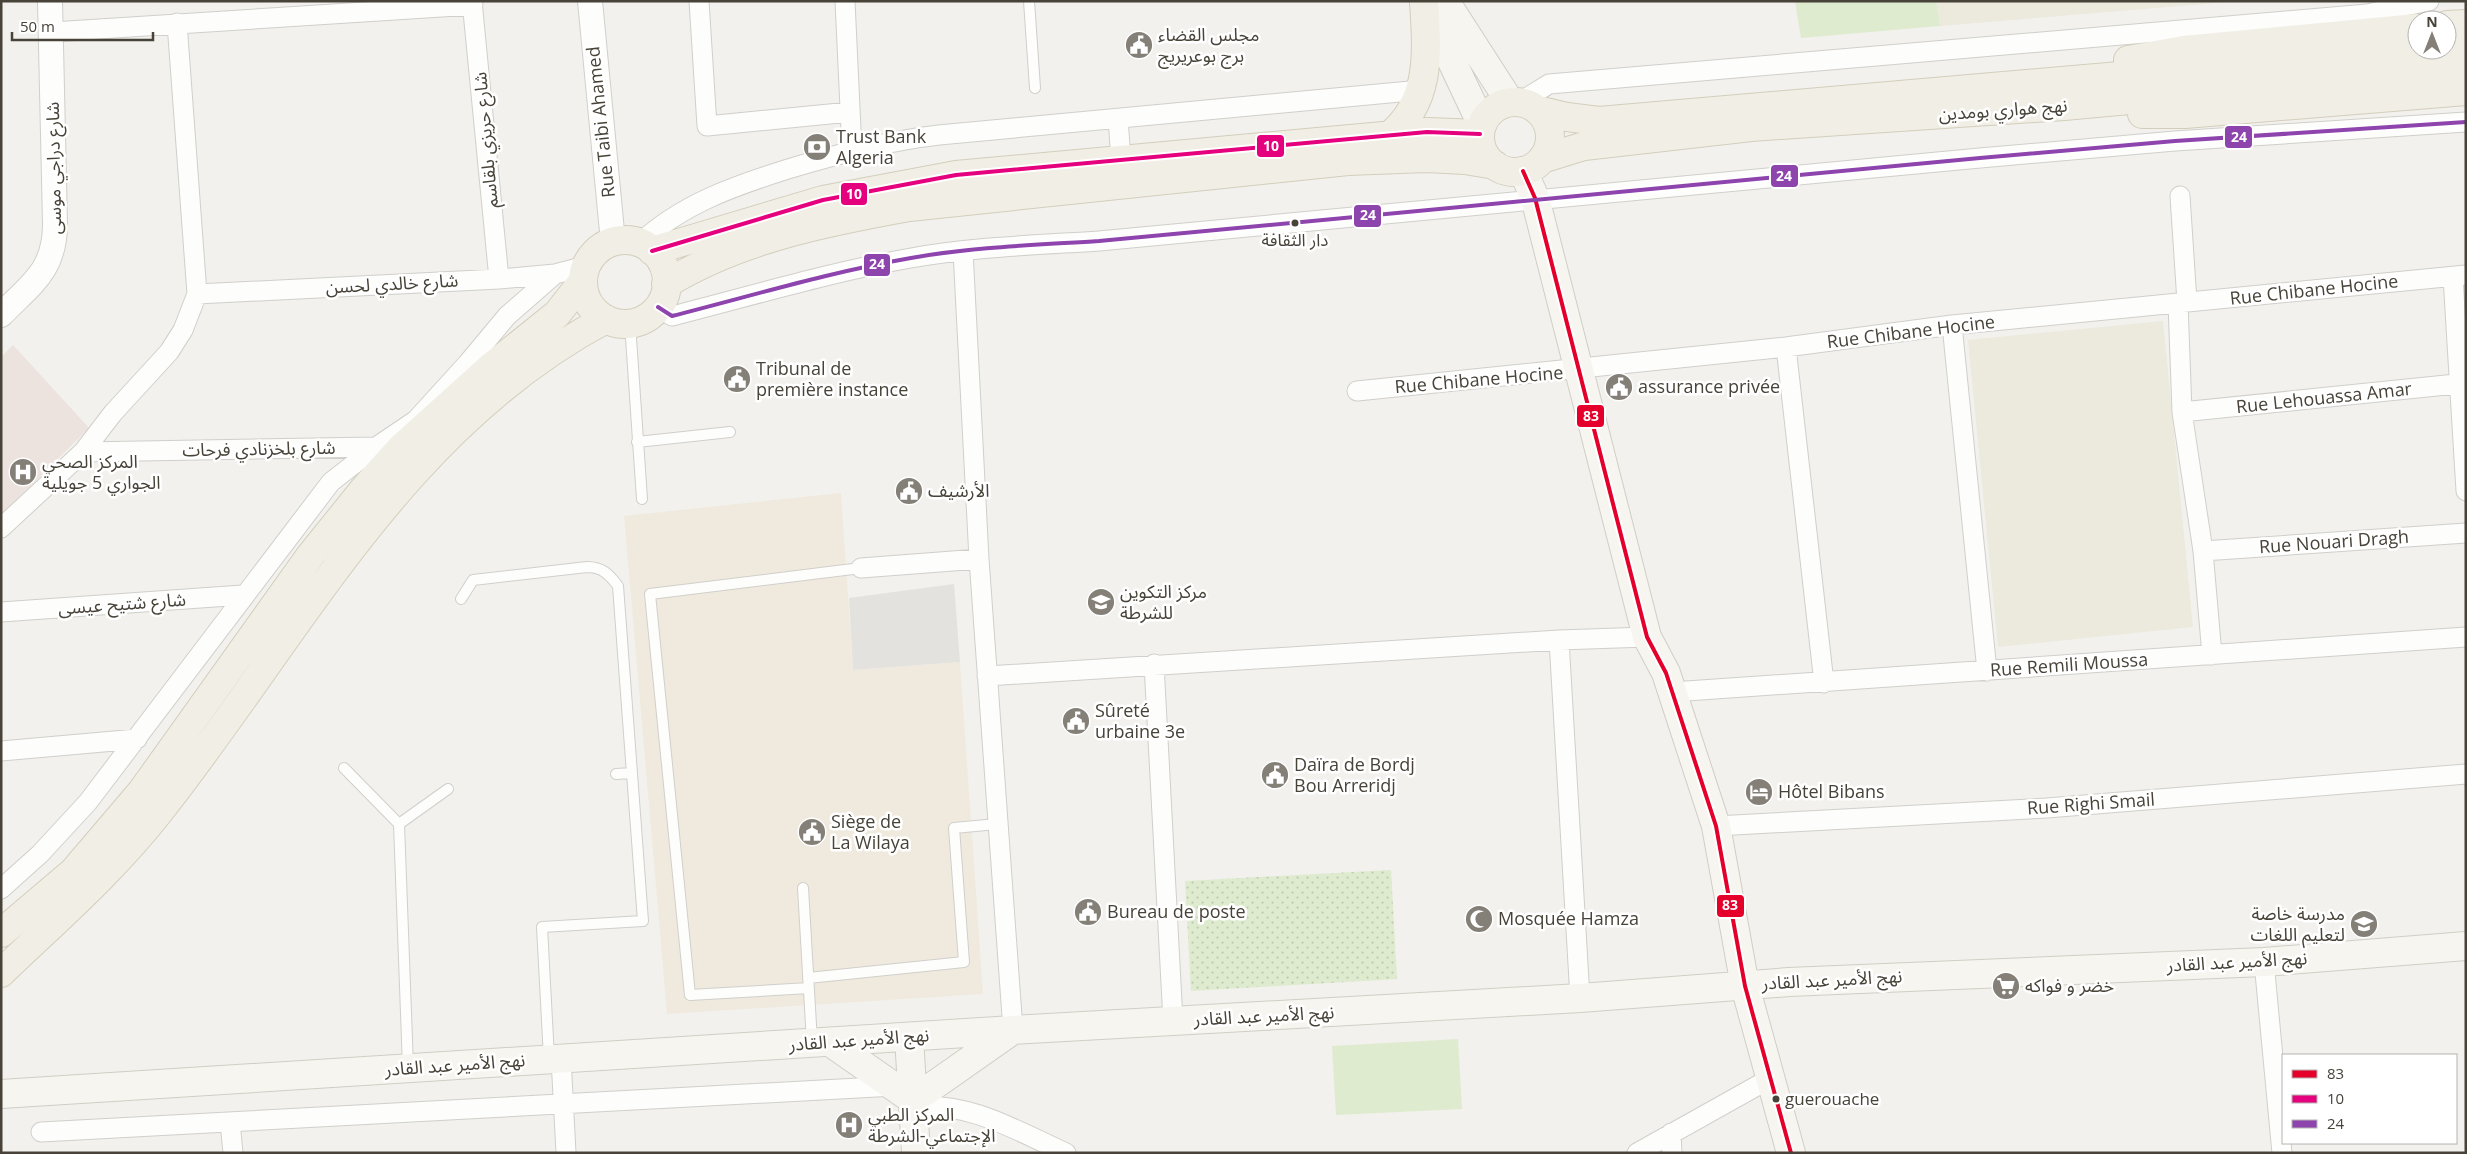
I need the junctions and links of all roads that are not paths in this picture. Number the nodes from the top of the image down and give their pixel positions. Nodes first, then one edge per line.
1 (50, 1) edge
2 (590, 1) edge
3 (699, 1) edge
4 (844, 1) edge
5 (1029, 1) edge
6 (1424, 1) edge
7 (1445, 1) edge
8 (2429, 1) edge
9 (473, 3) edge
10 (177, 23) junction
11 (2407, 29) edge
12 (52, 32) junction
13 (2407, 52) edge
14 (2466, 69) edge
15 (1035, 88) dead end
16 (1421, 90) junction
17 (2466, 91) edge
18 (2063, 93) junction
19 (1522, 105) junction
20 (850, 112) junction
21 (1118, 119) junction
22 (2466, 122) edge
23 (1481, 129) junction
24 (1389, 136) junction
25 (852, 151) junction
26 (1494, 165) junction
27 (1532, 165) junction
28 (1122, 172) junction
29 (2180, 196) dead end
30 (1535, 198) junction
31 (613, 242) junction
32 (646, 247) junction
33 (963, 251) junction
34 (555, 274) junction
35 (584, 274) junction
36 (2460, 276) edge
37 (499, 278) junction
38 (198, 294) junction
39 (662, 296) junction
40 (2182, 303) junction
41 (1, 315) edge
42 (618, 321) junction
43 (1952, 325) junction
44 (1786, 348) junction
45 (1578, 370) junction
46 (2462, 383) edge
47 (1357, 391) dead end
48 (2182, 412) junction
49 (730, 432) dead end
50 (637, 442) junction
51 (376, 446) junction
52 (83, 452) junction
53 (2466, 491) edge
54 (642, 498) dead end
55 (1, 528) edge
56 (2466, 533) edge
57 (2203, 551) junction
58 (979, 559) junction
59 (861, 568) joint
60 (243, 595) junction
61 (461, 599) dead end
62 (1, 612) edge
63 (1647, 637) junction
64 (2466, 637) edge
65 (1559, 640) junction
66 (2212, 655) junction
67 (1154, 664) junction
68 (1987, 671) junction
69 (987, 676) junction
70 (1824, 683) junction
71 (1672, 692) junction
72 (137, 739) junction
73 (1, 751) edge
74 (344, 768) dead end
75 (632, 773) junction
76 (616, 774) dead end
77 (2466, 774) edge
78 (448, 789) dead end
79 (399, 824) junction
80 (997, 824) junction
81 (1716, 826) junction
82 (803, 888) dead end
83 (1, 889) edge
84 (1, 933) edge
85 (2466, 946) edge
86 (2264, 962) junction
87 (1, 973) edge
88 (809, 982) junction
89 (1745, 986) junction
90 (1580, 998) junction
91 (1173, 1021) junction
92 (1013, 1030) junction
93 (909, 1037) junction
94 (821, 1042) junction
95 (555, 1059) junction
96 (408, 1068) junction
97 (1771, 1078) junction
98 (5, 1085) edge
99 (907, 1098) junction
100 (564, 1103) junction
101 (230, 1122) junction
102 (41, 1132) dead end
103 (1671, 1133) junction
104 (232, 1153) edge
105 (566, 1153) edge
106 (916, 1153) edge
107 (1066, 1153) edge
108 (1637, 1153) edge
109 (1672, 1153) edge
110 (1791, 1153) edge
111 (2282, 1153) edge

1 - 12 street, شارع دراجي موسى
2 - 31 street, Rue Taibi Ahamed
3 - 20 street
4 - 20 street
5 - 15 lane
6 - 16 main road
6 - 23 main road
7 - 19 main road
8 - 19 street
9 - 10 street
9 - 37 street, شارع حريزي بلقاسم
10 - 12 street
10 - 38 street
11 - 18 main road
12 - 41 street, شارع دراجي موسى
13 - 18 main road, نهج هواري بومدين
14 - 18 main road, نهج هواري بومدين
16 - 21 street
16 - 24 main road
17 - 18 main road
18 - 19 main road, نهج هواري بومدين
18 - 27 main road, نهج هواري بومدين
19 - 23 main road
19 - 27 main road
20 - 25 street
21 - 25 street
21 - 28 street
22 - 30 street
23 - 24 main road
23 - 26 main road
24 - 28 main road
25 - 32 street
26 - 27 main road
26 - 28 main road
27 - 30 main road
28 - 32 main road
28 - 39 main road
29 - 40 street
30 - 33 street
30 - 45 main road
31 - 32 main road
31 - 35 main road
32 - 39 main road
33 - 39 street
33 - 58 street
34 - 35 street, شارع خالدي لحسن
34 - 37 street, شارع خالدي لحسن
34 - 51 street
35 - 42 main road
35 - 84 main road
36 - 40 street, Rue Chibane Hocine
36 - 46 street
37 - 38 street, شارع خالدي لحسن
38 - 52 street
39 - 42 main road
40 - 43 street, Rue Chibane Hocine
40 - 48 street
42 - 50 lane
42 - 87 main road
43 - 44 street, Rue Chibane Hocine
43 - 68 street
44 - 45 street, Rue Chibane Hocine
44 - 70 street
45 - 47 street, Rue Chibane Hocine
45 - 63 main road
46 - 48 street, Rue Lehouassa Amar
46 - 53 street
48 - 57 street
49 - 50 lane
50 - 54 lane
51 - 52 street, شارع بلخزنادي فرحات
51 - 60 street
52 - 55 street
56 - 57 street, Rue Nouari Dragh
57 - 66 street
58 - 59 street
58 - 69 street
59 - 88 lane
60 - 62 street, شارع شتيح عيسى
60 - 72 street
61 - 75 lane
63 - 65 street
63 - 71 main road
64 - 66 street, Rue Remili Moussa
65 - 67 street
65 - 90 street
66 - 68 street, Rue Remili Moussa
67 - 69 street
67 - 91 street
68 - 70 street, Rue Remili Moussa
69 - 80 street
70 - 71 street, Rue Remili Moussa
71 - 81 main road
72 - 73 street
72 - 83 street
74 - 79 lane
75 - 76 lane
75 - 95 lane
77 - 81 street, Rue Righi Smail
78 - 79 lane
79 - 96 lane
80 - 88 lane
80 - 92 street
81 - 89 main road
82 - 88 lane
85 - 86 main road, نهج الأمير عبد القادر
86 - 89 main road, نهج الأمير عبد القادر
86 - 111 street
88 - 94 lane
89 - 90 main road, نهج الأمير عبد القادر
89 - 97 main road
90 - 91 main road, نهج الأمير عبد القادر
91 - 92 main road, نهج الأمير عبد القادر
92 - 93 main road, نهج الأمير عبد القادر
92 - 99 main road
93 - 94 main road, نهج الأمير عبد القادر
93 - 99 main road
94 - 95 main road, نهج الأمير عبد القادر
94 - 99 main road
95 - 96 main road, نهج الأمير عبد القادر
95 - 100 street
96 - 98 main road, نهج الأمير عبد القادر
97 - 103 street
97 - 110 main road
99 - 100 street
99 - 106 main road
99 - 107 street
100 - 101 street
100 - 105 street
101 - 102 street
101 - 104 street
103 - 108 street
103 - 109 street

